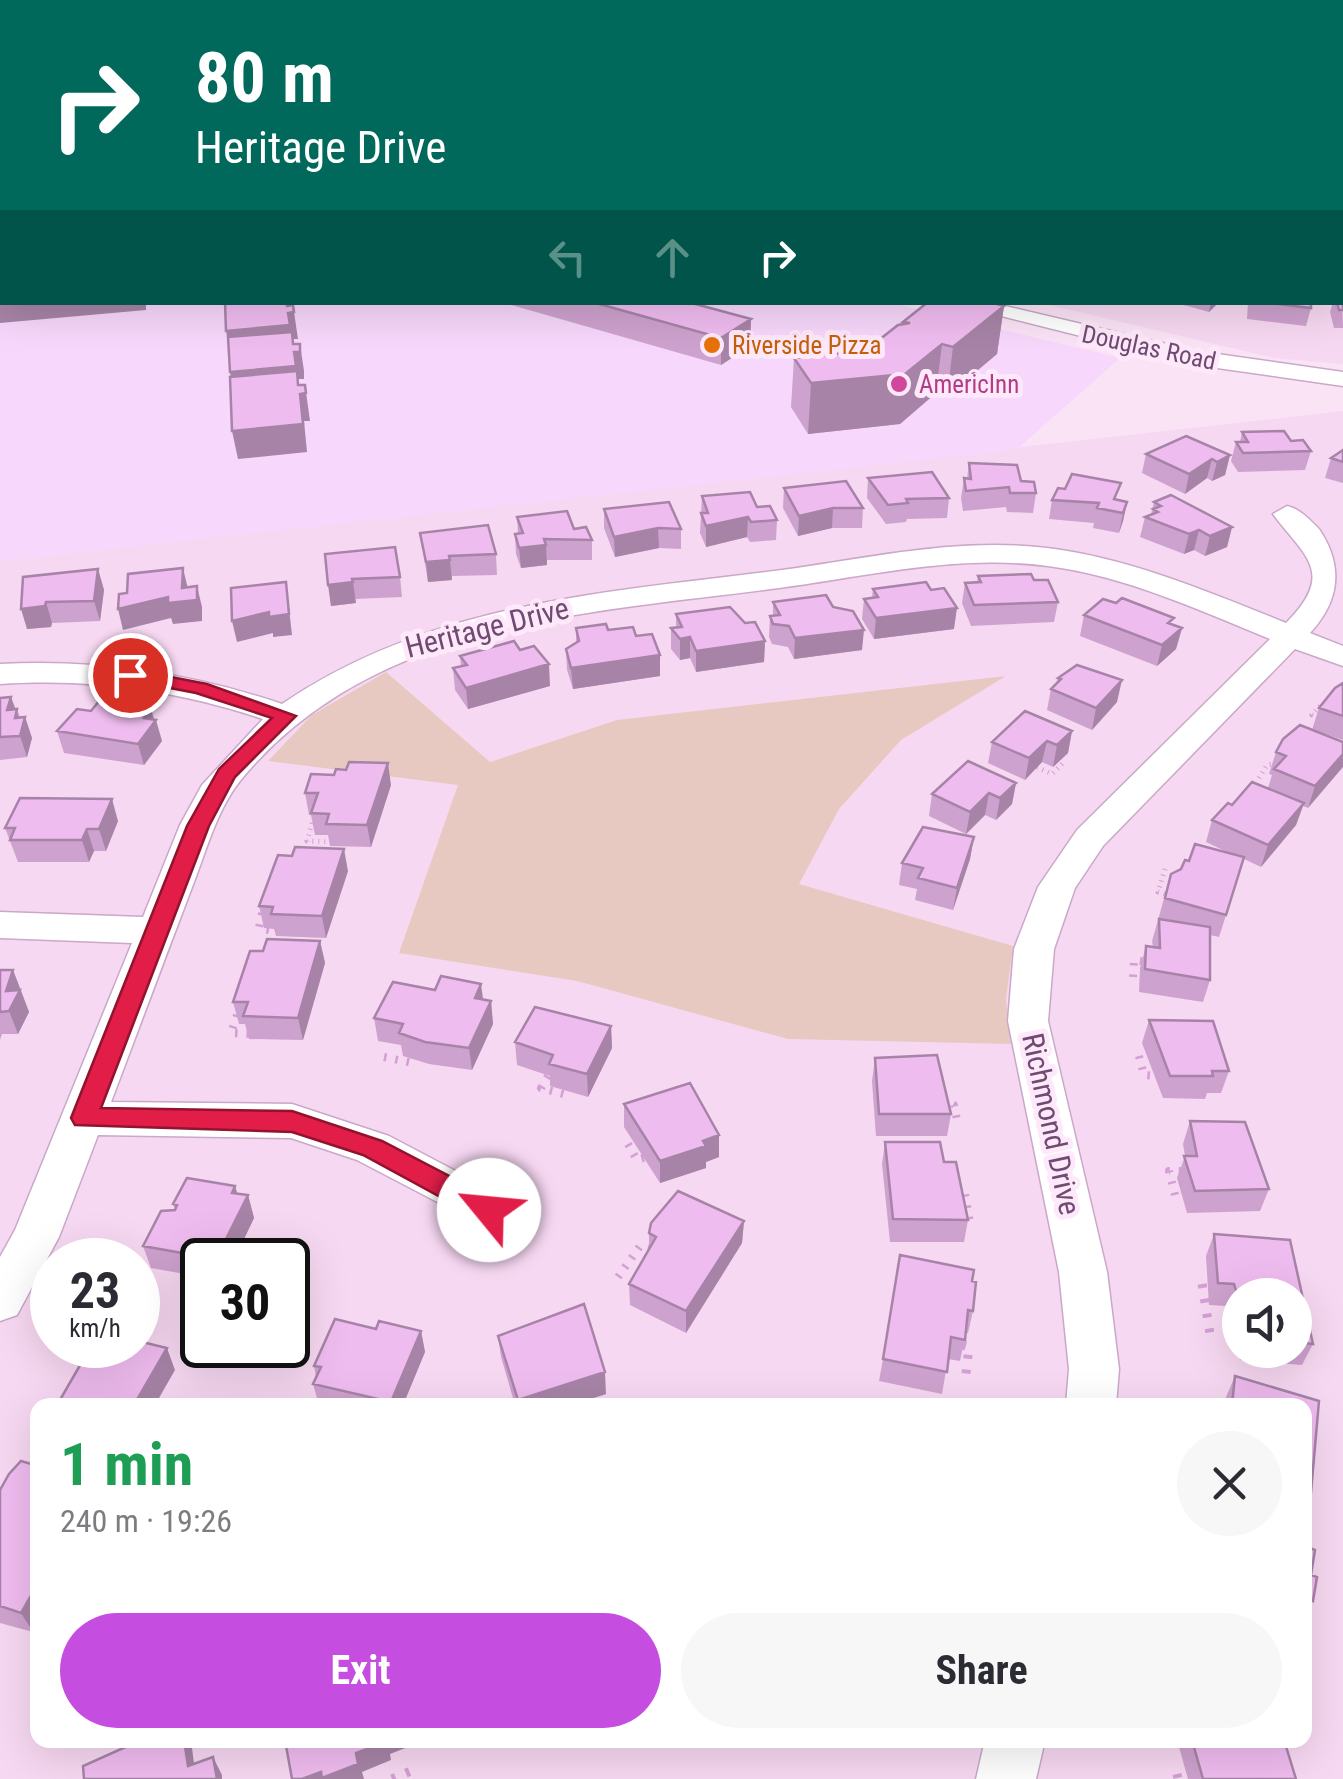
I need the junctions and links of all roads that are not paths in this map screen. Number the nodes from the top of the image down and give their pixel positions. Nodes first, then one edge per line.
1 (971, 305) edge
2 (1343, 379) edge
3 (1287, 514) dead end
4 (1289, 636) junction
5 (1343, 657) edge
6 (0, 674) edge
7 (286, 716) junction
8 (0, 924) edge
9 (157, 931) junction
10 (84, 1118) junction
11 (489, 1210) dead end
12 (0, 1300) edge
13 (1092, 1398) edge
14 (1013, 1748) edge
15 (1006, 1779) edge

1 - 2 street, Douglas Road
3 - 4 street, Richmond Drive
4 - 5 street, Heritage Drive
4 - 7 street, Heritage Drive
4 - 13 street, Richmond Drive
6 - 7 street
7 - 9 street, Heritage Drive
8 - 9 street
9 - 10 street, Heritage Drive
10 - 11 street
10 - 12 street, Heritage Drive
14 - 15 street

